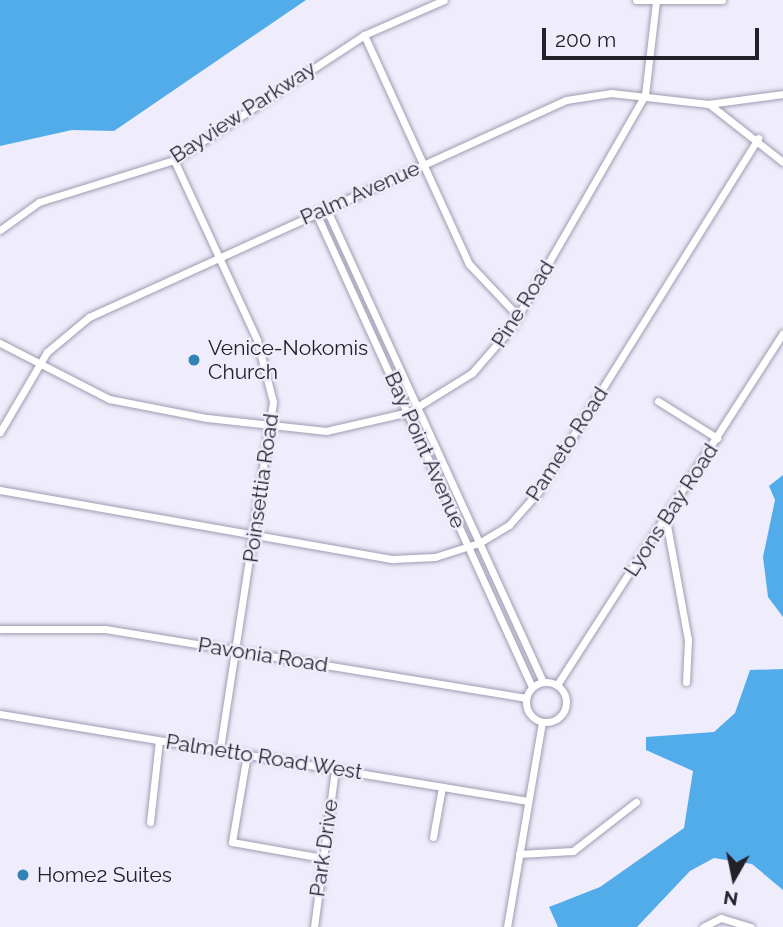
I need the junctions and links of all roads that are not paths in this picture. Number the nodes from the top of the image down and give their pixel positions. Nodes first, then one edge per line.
1 (443, 0) edge
2 (636, 0) edge
3 (722, 0) edge
4 (656, 1) edge
5 (363, 35) junction
6 (783, 94) edge
7 (645, 95) junction
8 (708, 104) junction
9 (758, 138) junction
10 (174, 160) junction
11 (783, 162) edge
12 (423, 164) junction
13 (327, 208) junction
14 (316, 213) junction
15 (0, 230) edge
16 (219, 256) junction
17 (518, 316) junction
18 (783, 333) edge
19 (0, 344) edge
20 (38, 365) junction
21 (658, 401) dead end
22 (418, 408) junction
23 (409, 412) junction
24 (273, 428) junction
25 (0, 432) edge
26 (717, 438) junction
27 (0, 492) edge
28 (666, 519) junction
29 (255, 536) junction
30 (480, 543) junction
31 (469, 547) junction
32 (0, 629) edge
33 (237, 651) junction
34 (543, 682) junction
35 (686, 682) dead end
36 (557, 685) junction
37 (532, 687) junction
38 (526, 698) junction
39 (0, 714) edge
40 (542, 722) junction
41 (159, 740) junction
42 (220, 750) junction
43 (247, 754) junction
44 (335, 769) junction
45 (442, 787) junction
46 (528, 801) junction
47 (636, 802) dead end
48 (150, 822) dead end
49 (433, 838) dead end
50 (519, 854) junction
51 (323, 858) junction
52 (314, 927) edge
53 (507, 927) edge
54 (703, 927) edge
55 (751, 927) edge

1 - 5 street, Bayview Parkway
2 - 4 street
3 - 4 street
4 - 7 street, Pine Road
5 - 10 street, Bayview Parkway
5 - 12 street
6 - 8 street, Palm Avenue
7 - 8 street, Palm Avenue
7 - 12 street, Palm Avenue
7 - 17 street, Pine Road
8 - 9 street
9 - 11 street
9 - 30 street, Pameto Road
10 - 15 street, Bayview Parkway
10 - 16 street, Poinsettia Road
12 - 13 street, Palm Avenue
12 - 17 street
13 - 14 street, Palm Avenue
13 - 22 street, Bay Point Avenue
14 - 16 street, Palm Avenue
14 - 23 street, Bay Point Avenue
16 - 20 street, Palm Avenue
16 - 24 street, Poinsettia Road
17 - 22 street, Pine Road
18 - 26 street, Lyons Bay Road
19 - 20 street, Pine Road
20 - 24 street, Pine Road
20 - 25 street, Palm Avenue
21 - 26 street
22 - 23 street, Pine Road
22 - 30 street, Bay Point Avenue
23 - 24 street, Pine Road
23 - 31 street, Bay Point Avenue
24 - 29 street, Poinsettia Road
26 - 28 street, Lyons Bay Road
27 - 29 street, Pameto Road
28 - 35 street
28 - 36 street, Lyons Bay Road
29 - 31 street, Pameto Road
29 - 33 street, Poinsettia Road
30 - 31 street, Pameto Road
30 - 34 street, Bay Point Avenue
31 - 37 street, Bay Point Avenue
32 - 33 street, Pavonia Road
33 - 38 street, Pavonia Road
33 - 42 street, Poinsettia Road
34 - 36 street
34 - 37 street
36 - 40 street
37 - 38 street
38 - 40 street
39 - 41 street, Palmetto Road West
40 - 46 street
41 - 42 street, Palmetto Road West
41 - 48 street
42 - 43 street, Palmetto Road West
43 - 44 street, Palmetto Road West
43 - 51 street
44 - 45 street, Palmetto Road West
44 - 51 street, Park Drive
45 - 46 street, Palmetto Road West
45 - 49 street
46 - 50 street
47 - 50 street
50 - 53 street
51 - 52 street, Park Drive
54 - 55 street

